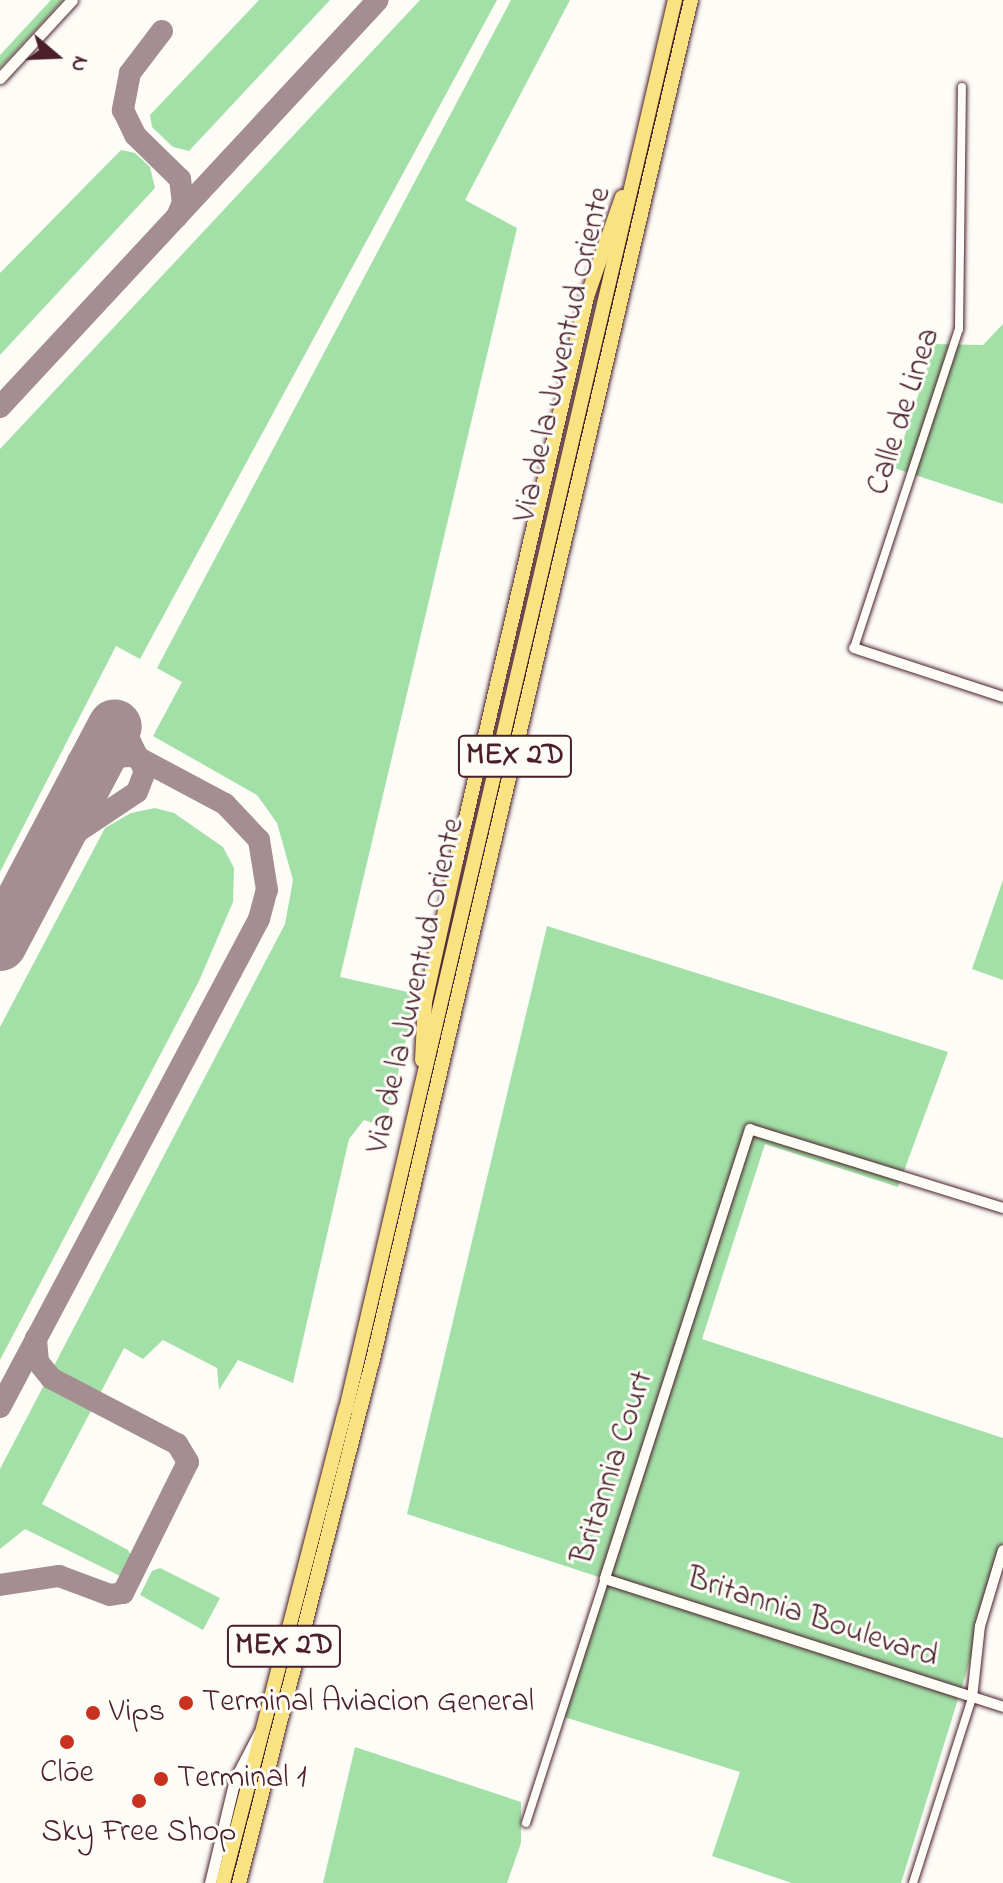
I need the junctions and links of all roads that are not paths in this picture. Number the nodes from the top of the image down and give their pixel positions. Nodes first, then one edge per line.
1 (72, 0) edge
2 (675, 0) edge
3 (691, 0) edge
4 (0, 78) edge
5 (962, 87) dead end
6 (660, 99) junction
7 (854, 648) joint
8 (1003, 697) edge
9 (1003, 1208) edge
10 (352, 1410) junction
11 (1003, 1550) edge
12 (605, 1579) junction
13 (972, 1698) junction
14 (1003, 1707) edge
15 (263, 1726) junction
16 (526, 1823) dead end
17 (210, 1883) edge
18 (223, 1883) edge
19 (239, 1883) edge
20 (913, 1883) edge

1 - 4 main road
2 - 6 highway, MEX 2D
3 - 6 highway, MEX 2D
5 - 7 street, Calle de Linea
6 - 10 highway, Via de la Juventud Oriente / MEX 2D
6 - 10 highway, Via de la Juventud Oriente / MEX 2D
7 - 8 street
9 - 12 street, Britannia Court
10 - 15 highway, Via de la Juventud Oriente / MEX 2D
10 - 19 highway, Via de la Juventud Oriente / MEX 2D
11 - 13 street
12 - 13 street, Britannia Boulevard
12 - 16 street, Britannia Court
13 - 14 street, Britannia Boulevard
13 - 20 street
15 - 17 main road
15 - 18 highway, Via de la Juventud Oriente / MEX 2D

